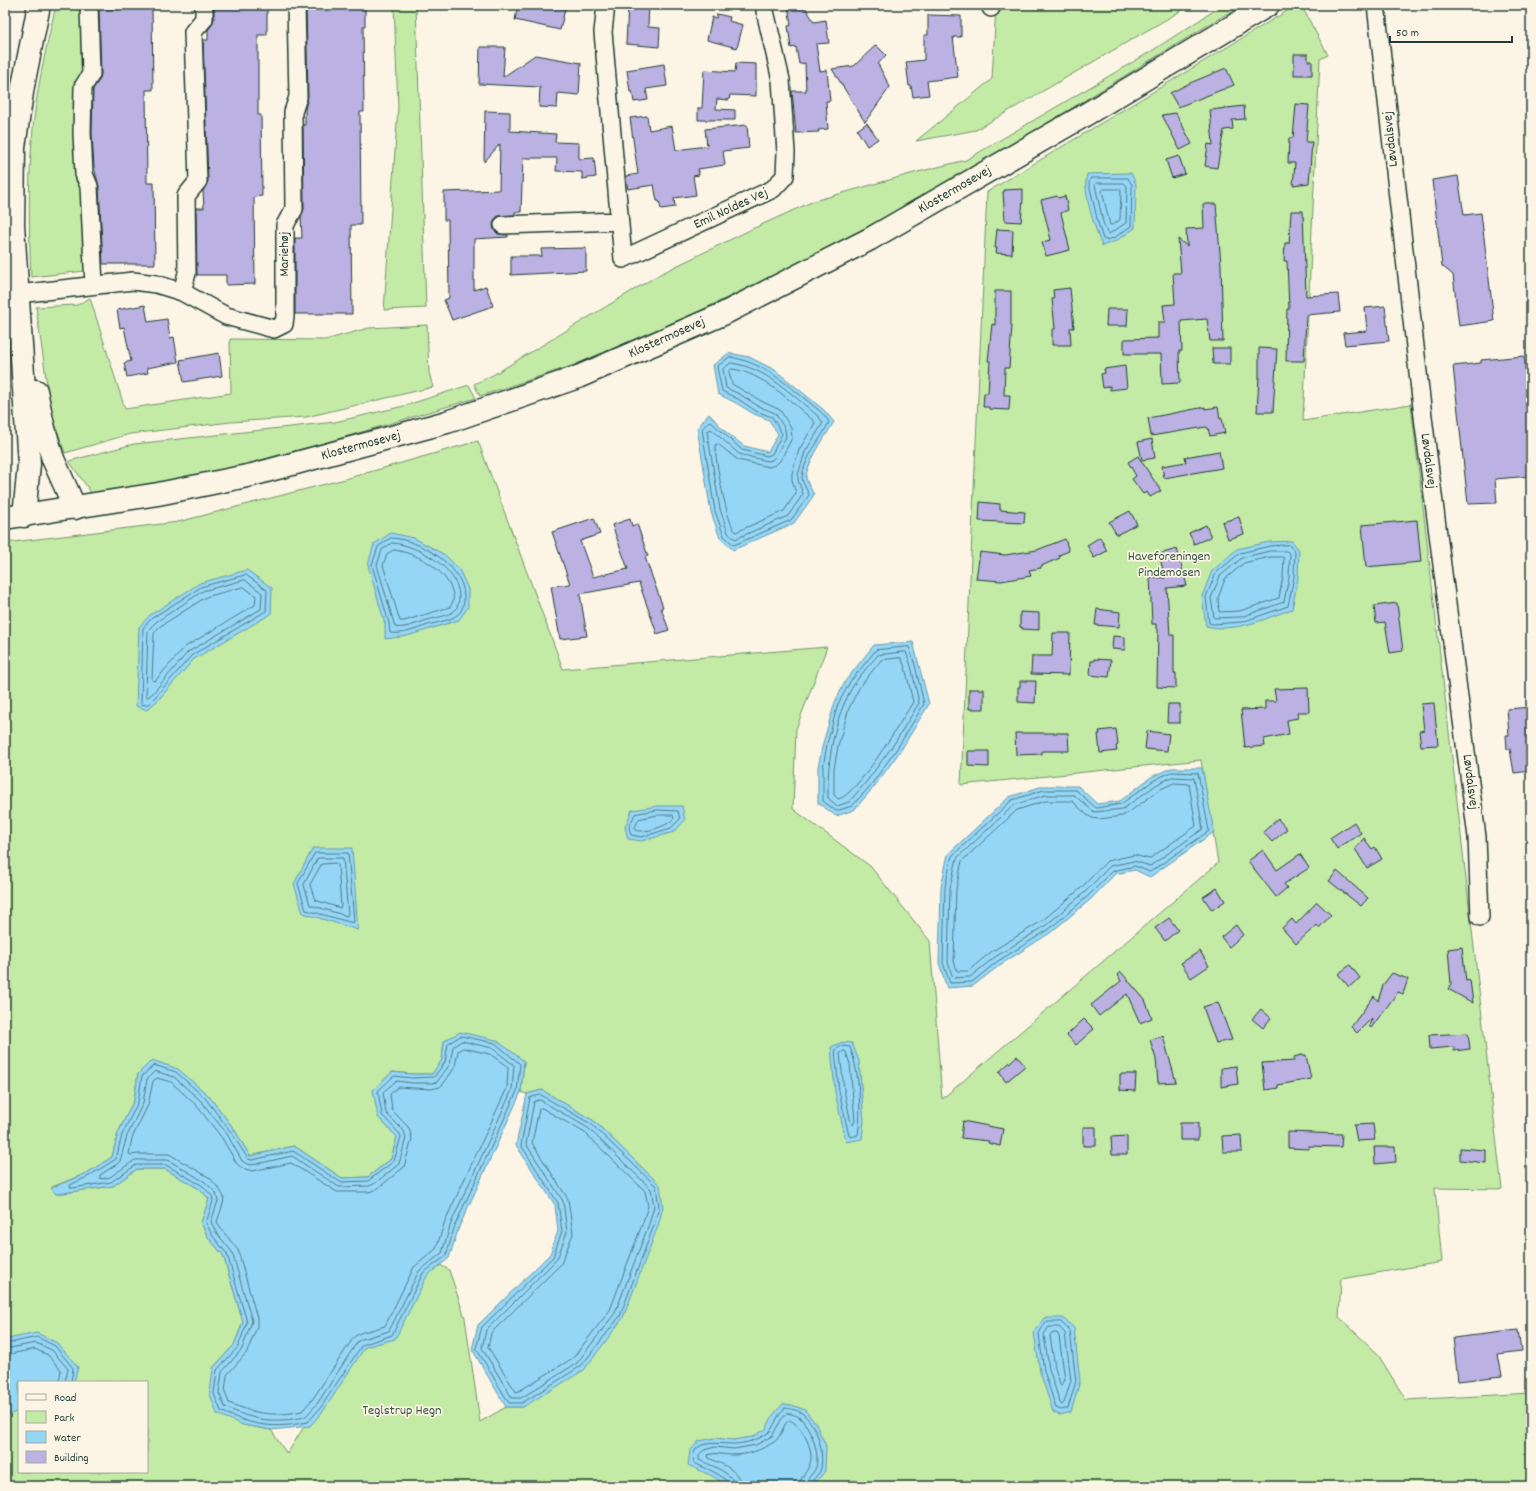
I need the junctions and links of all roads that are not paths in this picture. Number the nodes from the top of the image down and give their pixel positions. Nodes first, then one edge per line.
1 (39, 5) edge
2 (89, 5) edge
3 (204, 5) edge
4 (296, 5) edge
5 (606, 5) edge
6 (1268, 5) edge
7 (1376, 5) edge
8 (765, 12) dead end
9 (619, 221) junction
10 (503, 226) dead end
11 (94, 285) junction
12 (182, 292) junction
13 (18, 294) junction
14 (21, 347) junction
15 (75, 508) junction
16 (14, 517) edge
17 (1480, 917) dead end

1 - 13 main road
2 - 11 street
3 - 12 street
4 - 12 street, Mariehøj
5 - 9 street, Emil Noldes Vej
6 - 15 main road, Klostermosevej
7 - 17 street, Løvdalsvej
8 - 9 street, Emil Noldes Vej
9 - 10 street
11 - 12 street, Mariehøj
11 - 13 street, Mariehøj
13 - 14 main road
14 - 15 main road
14 - 16 main road
15 - 16 main road, Klostermosevej

